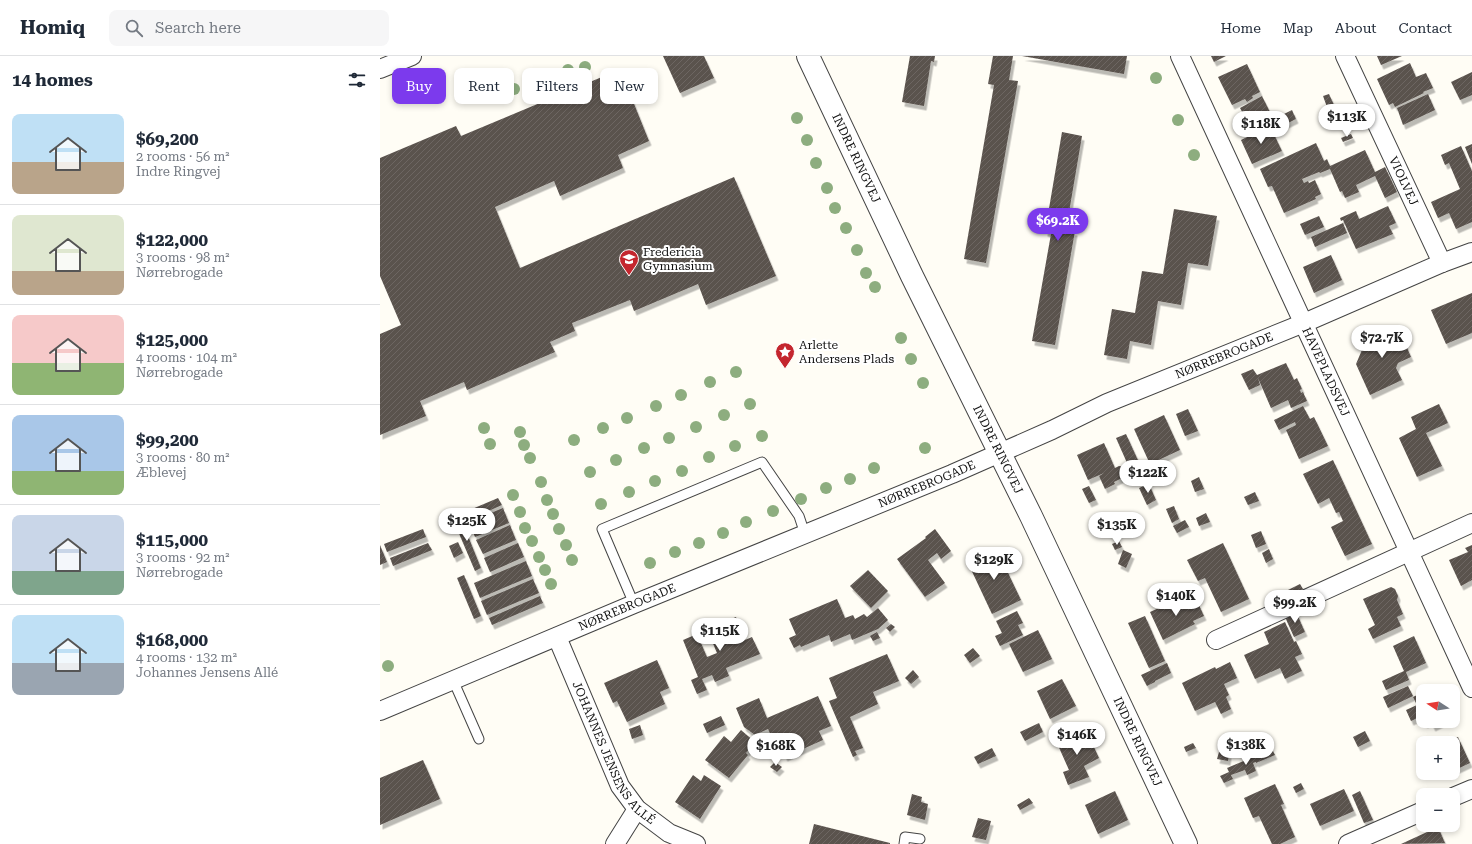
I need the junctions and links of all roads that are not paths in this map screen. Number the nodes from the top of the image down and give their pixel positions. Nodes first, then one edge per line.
1 (412, 56) edge
2 (808, 56) edge
3 (1180, 56) edge
4 (1345, 56) edge
5 (380, 69) edge
6 (1472, 252) edge
7 (1442, 263) junction
8 (1304, 323) junction
9 (1000, 453) junction
10 (1472, 523) edge
11 (805, 534) junction
12 (1410, 551) junction
13 (634, 604) junction
14 (557, 637) junction
15 (1216, 640) dead end
16 (453, 680) junction
17 (1472, 688) edge
18 (380, 711) edge
19 (479, 739) dead end
20 (1472, 789) edge
21 (1460, 794) edge
22 (637, 809) junction
23 (1416, 814) edge
24 (920, 840) dead end
25 (615, 844) edge
26 (696, 844) edge
27 (904, 844) edge
28 (1186, 844) edge
29 (1348, 844) edge

1 - 5 street
2 - 9 street, INDRE RINGVEJ
3 - 8 street, HAVEPLADSVEJ
4 - 7 street, VIOLVEJ
6 - 7 street, NØRREBROGADE
7 - 8 street, NØRREBROGADE
8 - 9 street, NØRREBROGADE
8 - 12 street, HAVEPLADSVEJ
9 - 11 street, NØRREBROGADE
9 - 28 street, INDRE RINGVEJ
10 - 12 street
11 - 13 street, NØRREBROGADE
11 - 13 lane
12 - 15 street
12 - 17 street, HAVEPLADSVEJ
13 - 14 street, NØRREBROGADE
14 - 16 street, NØRREBROGADE
14 - 22 street, JOHANNES JENSENS ALLÉ
16 - 18 street, NØRREBROGADE
16 - 19 lane
20 - 21 street
22 - 25 street
22 - 26 street, JOHANNES JENSENS ALLÉ
23 - 29 street
24 - 27 lane

